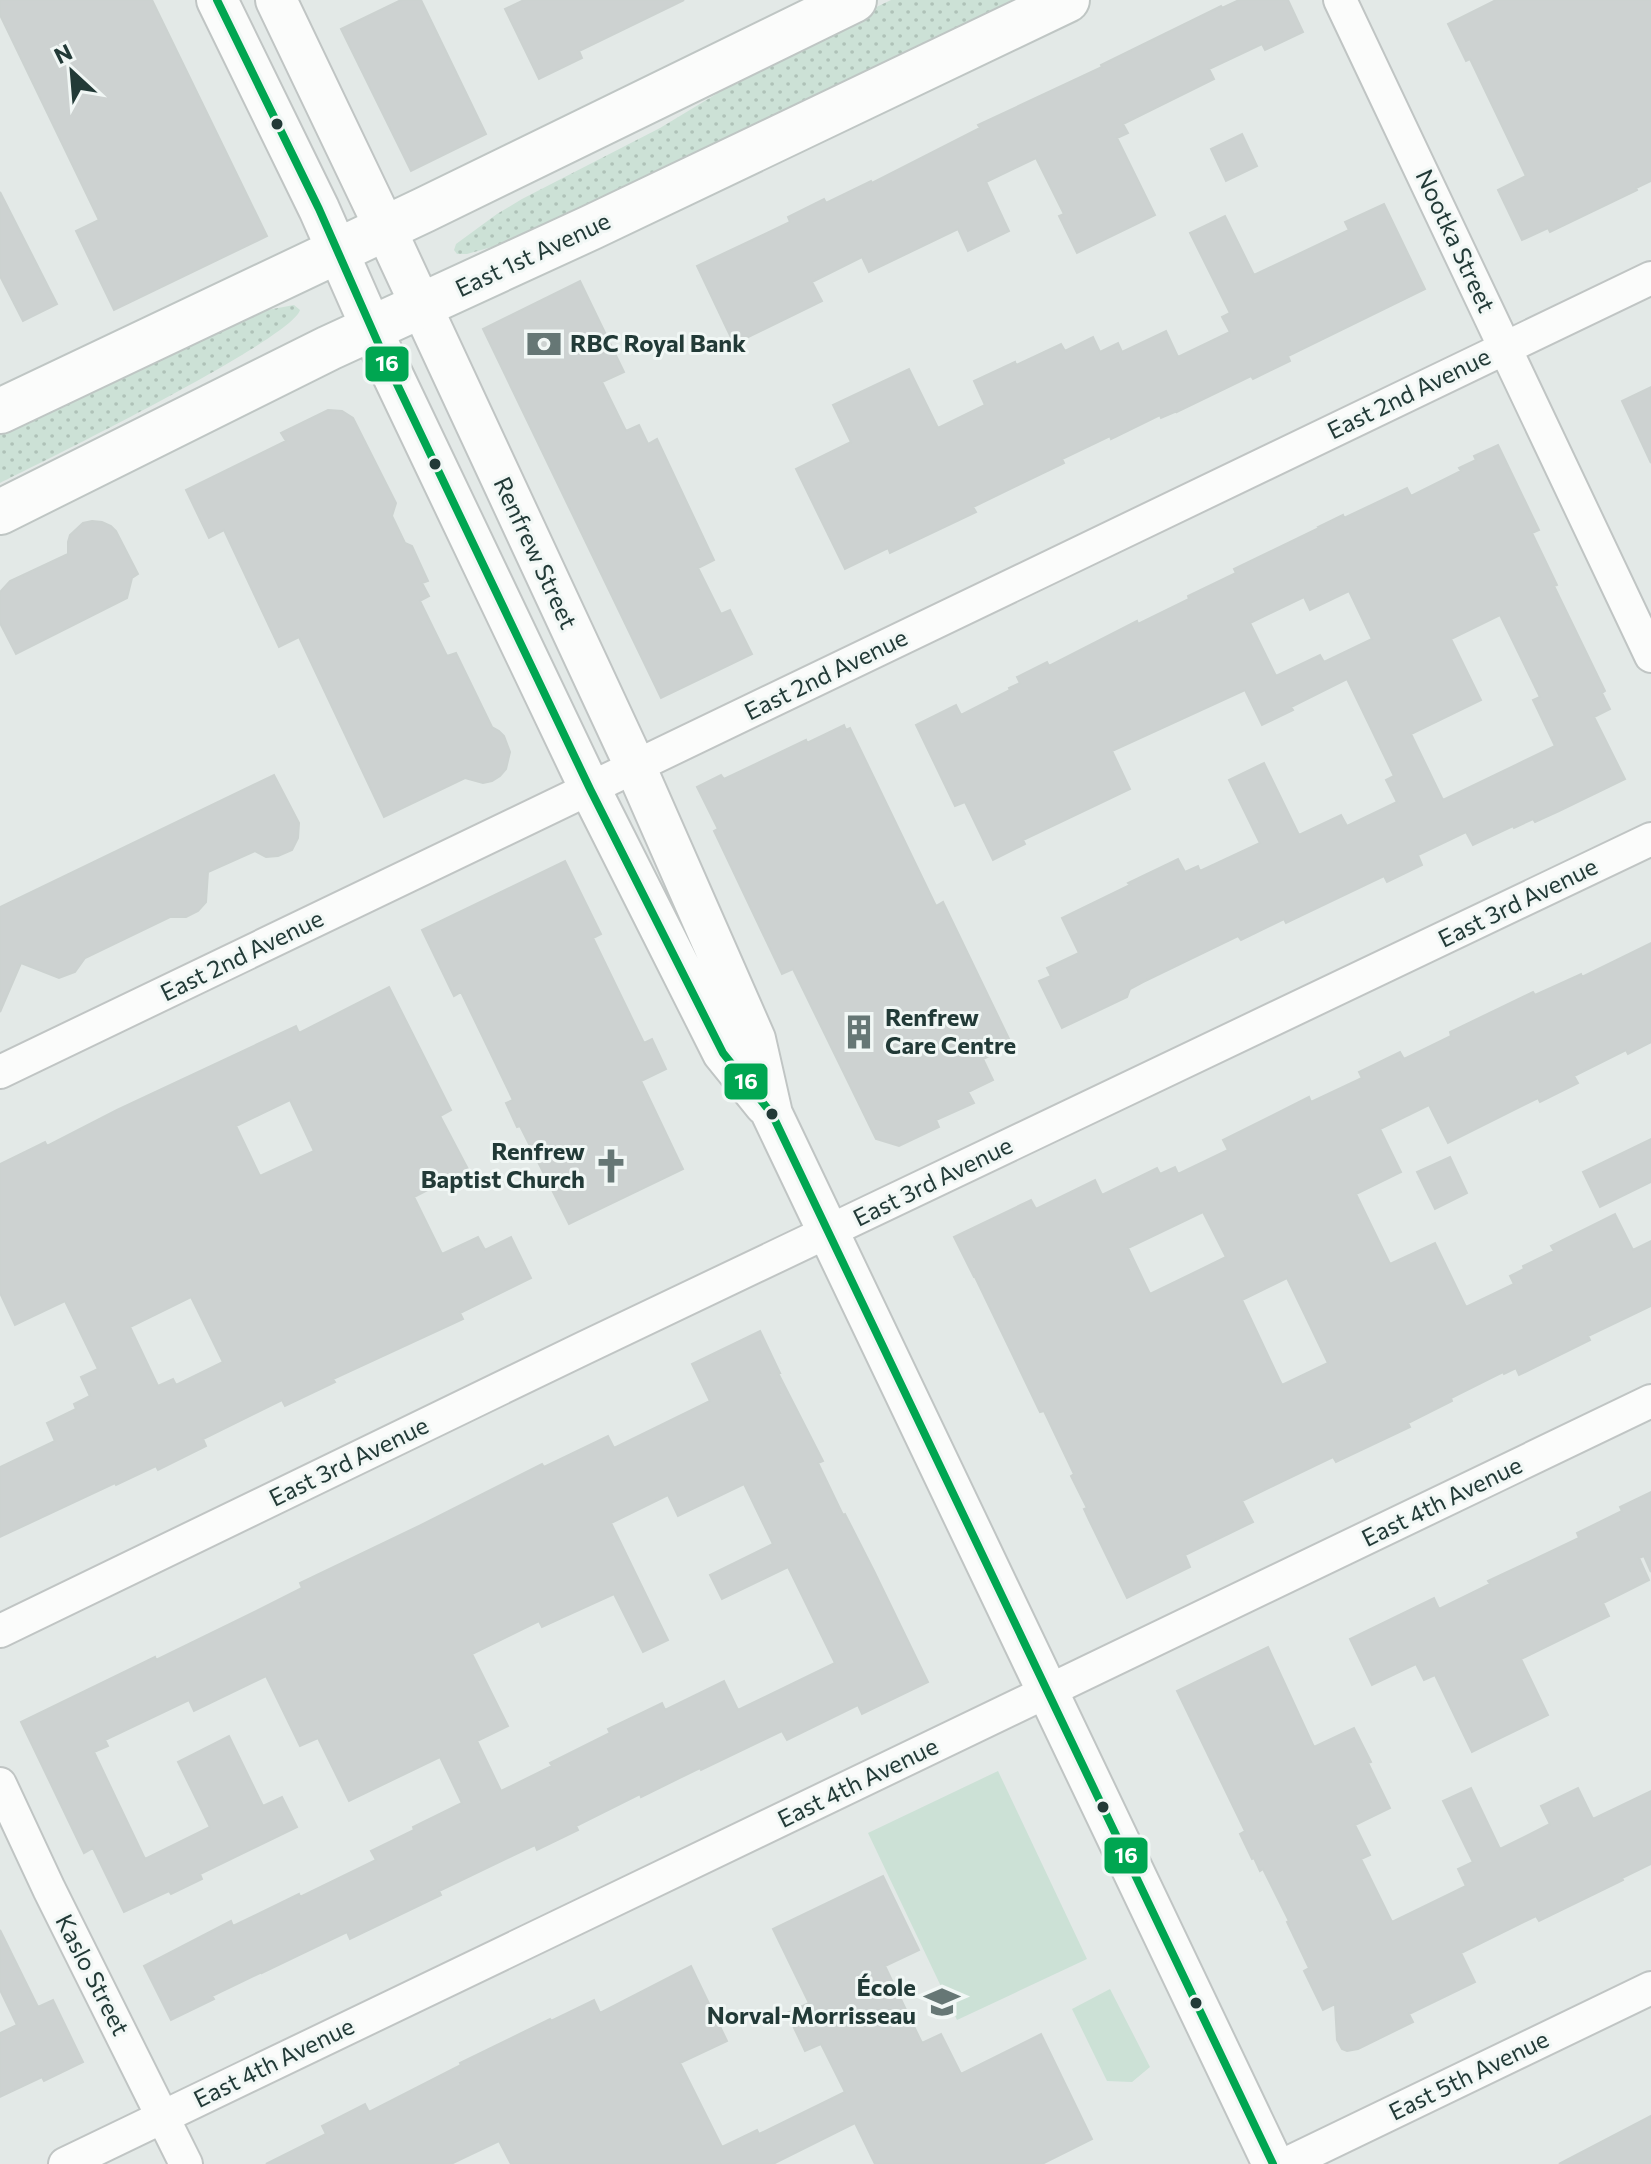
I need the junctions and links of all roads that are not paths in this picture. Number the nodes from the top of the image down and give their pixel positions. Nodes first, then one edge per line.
1 (217, 0) edge
2 (276, 0) edge
3 (854, 0) edge
4 (1067, 0) edge
5 (1340, 0) edge
6 (385, 228) junction
7 (338, 251) junction
8 (1651, 278) edge
9 (421, 306) junction
10 (372, 328) junction
11 (1506, 347) junction
12 (0, 411) edge
13 (0, 512) edge
14 (1651, 656) edge
15 (635, 766) junction
16 (590, 789) junction
17 (1651, 839) edge
18 (0, 1072) edge
19 (772, 1114) junction
20 (828, 1232) junction
21 (1651, 1401) edge
22 (0, 1631) edge
23 (1047, 1693) junction
24 (0, 1784) edge
25 (1651, 1988) edge
26 (163, 2116) junction
27 (65, 2164) edge
28 (186, 2164) edge
29 (1273, 2164) edge
30 (1286, 2164) edge

1 - 7 street, Renfrew Street
2 - 6 street, Renfrew Street
3 - 6 main road
4 - 9 main road, East 1st Avenue
5 - 11 street, Nootka Street
6 - 7 main road
6 - 9 street, Renfrew Street
7 - 10 street, Renfrew Street
7 - 12 main road
8 - 11 street, East 2nd Avenue
9 - 10 main road, East 1st Avenue
9 - 15 street, Renfrew Street
10 - 13 main road, East 1st Avenue
10 - 16 street, Renfrew Street
11 - 14 street, Nootka Street
11 - 15 street, East 2nd Avenue
15 - 16 street, East 2nd Avenue
15 - 19 street, Renfrew Street
16 - 18 street, East 2nd Avenue
16 - 19 street, Renfrew Street
17 - 20 street, East 3rd Avenue
19 - 20 street, Renfrew Street
20 - 22 street, East 3rd Avenue
20 - 23 street, Renfrew Street
21 - 23 street, East 4th Avenue
23 - 26 street, East 4th Avenue
23 - 29 street, Renfrew Street
24 - 26 street, Kaslo Street
25 - 30 street, East 5th Avenue
26 - 27 street, East 4th Avenue
26 - 28 street, Kaslo Street

